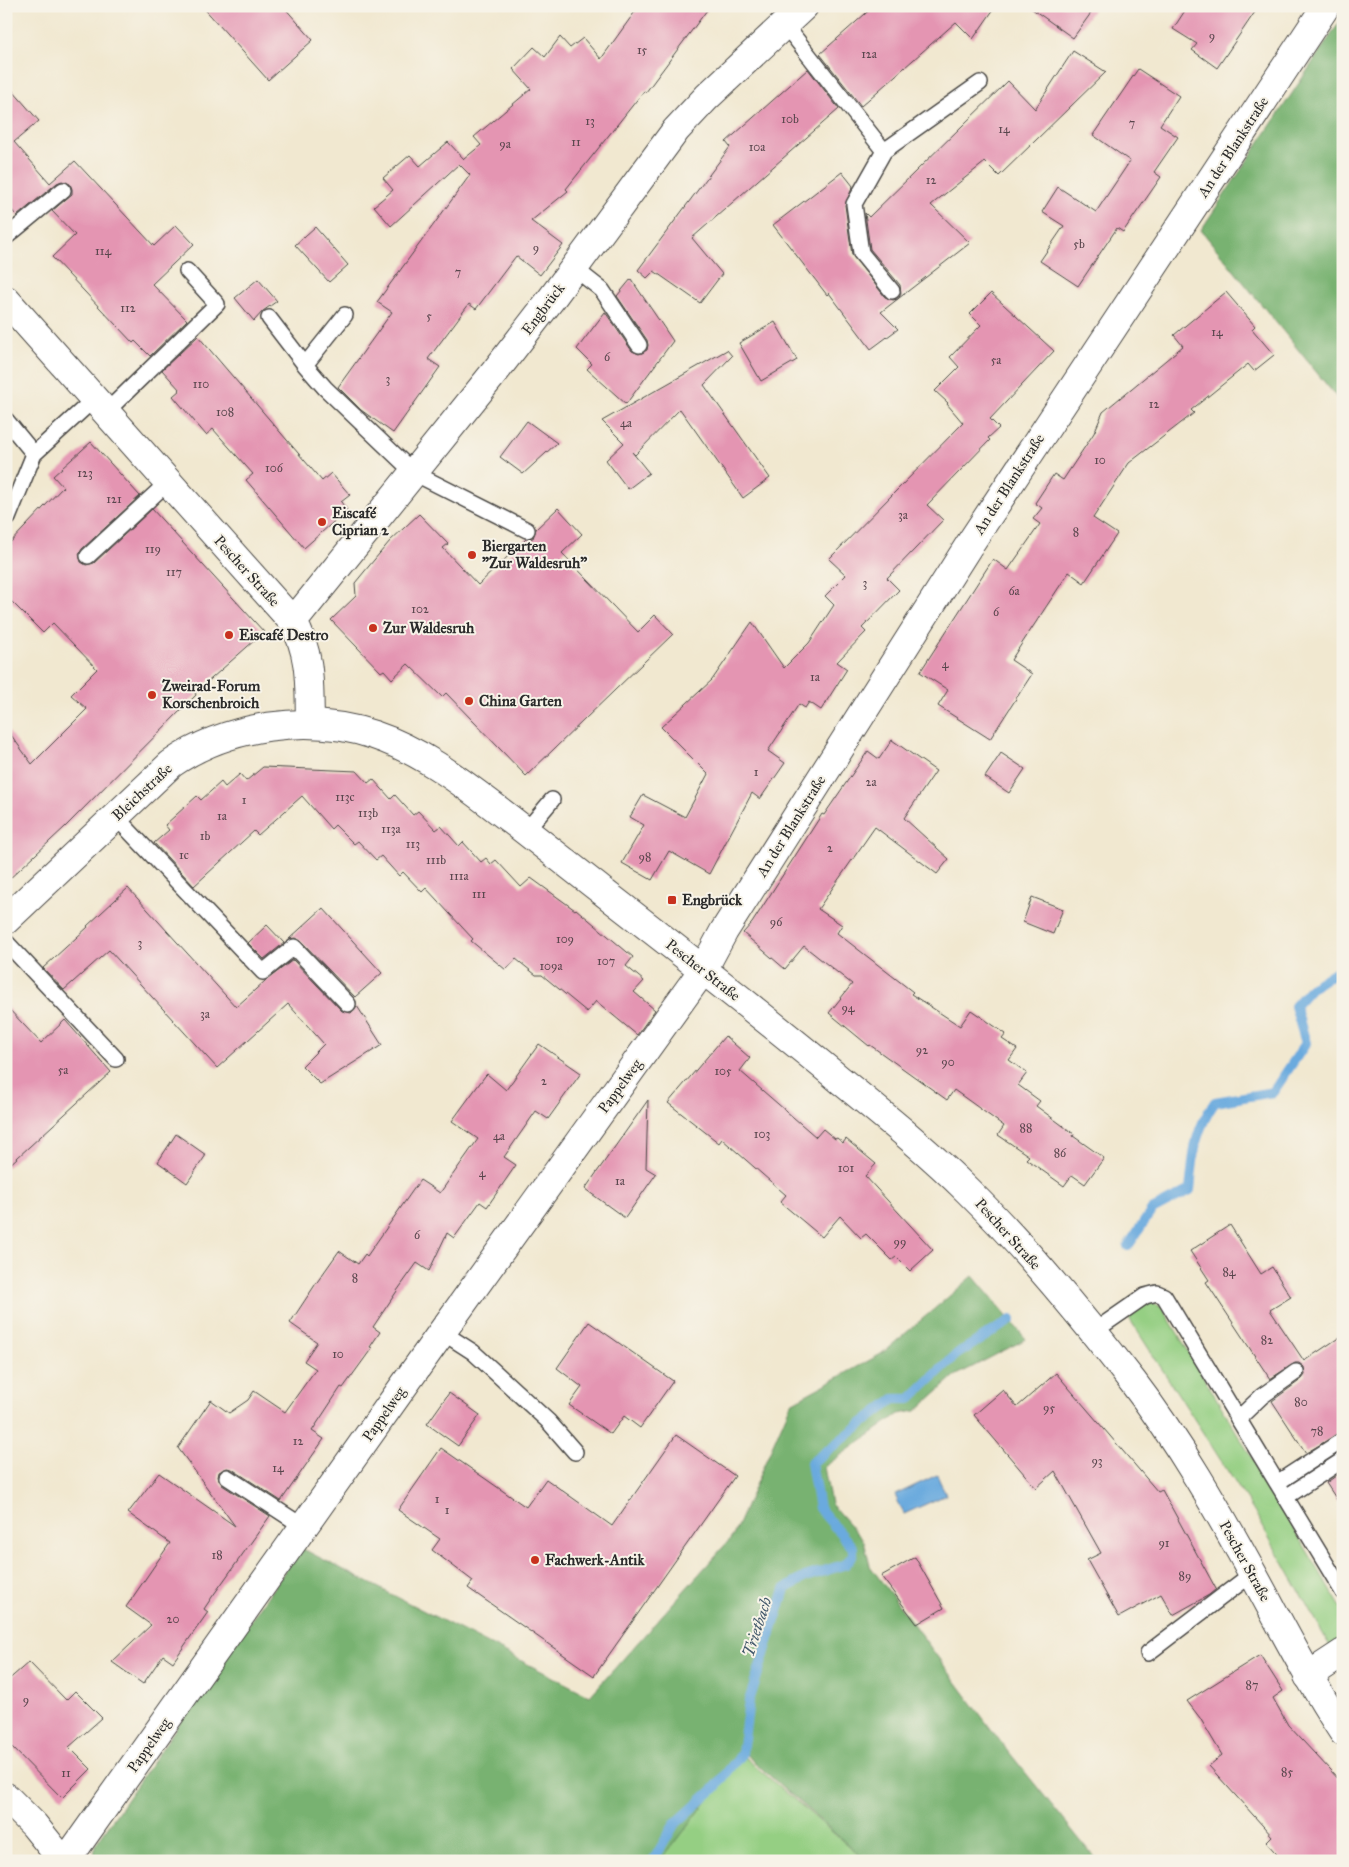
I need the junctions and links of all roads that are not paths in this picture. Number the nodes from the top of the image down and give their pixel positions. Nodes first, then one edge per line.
1 (804, 6) edge
2 (1326, 6) edge
3 (785, 25) junction
4 (980, 83) dead end
5 (884, 151) junction
6 (63, 190) dead end
7 (6, 237) edge
8 (574, 268) junction
9 (187, 271) dead end
10 (892, 292) dead end
11 (8, 307) edge
12 (345, 314) dead end
13 (269, 318) dead end
14 (639, 345) dead end
15 (305, 365) junction
16 (99, 406) junction
17 (6, 420) edge
18 (34, 454) junction
19 (414, 473) junction
20 (167, 483) junction
21 (8, 518) dead end
22 (527, 530) dead end
23 (88, 556) dead end
24 (293, 622) junction
25 (310, 724) junction
26 (552, 800) dead end
27 (115, 816) junction
28 (526, 831) junction
29 (6, 920) edge
30 (6, 942) edge
31 (703, 970) junction
32 (348, 1004) dead end
33 (116, 1059) dead end
34 (442, 1332) junction
35 (1093, 1332) junction
36 (1296, 1372) dead end
37 (1238, 1419) junction
38 (1343, 1440) edge
39 (575, 1452) dead end
40 (1343, 1460) edge
41 (227, 1477) dead end
42 (1277, 1483) junction
43 (1286, 1497) junction
44 (304, 1527) junction
45 (1253, 1573) junction
46 (1343, 1592) edge
47 (1148, 1653) dead end
48 (1343, 1653) edge
49 (1308, 1676) junction
50 (1343, 1732) edge
51 (6, 1797) edge
52 (65, 1861) edge

1 - 3 street, Engbrück
2 - 31 street, An der Blankstraße
3 - 5 lane
3 - 8 street, Engbrück
4 - 5 lane
5 - 10 lane
6 - 7 lane
8 - 14 lane
8 - 19 street, Engbrück
9 - 16 lane
11 - 16 street, Pescher Straße
12 - 15 lane
13 - 15 lane
15 - 19 lane
16 - 18 lane
16 - 20 street, Pescher Straße
17 - 18 lane
18 - 21 lane
19 - 22 lane
19 - 24 street, Engbrück
20 - 23 lane
20 - 24 street, Pescher Straße
24 - 25 street, Pescher Straße
25 - 27 street, Bleichstraße
25 - 28 street, Pescher Straße
26 - 28 lane
27 - 29 street, Bleichstraße
27 - 32 lane
28 - 31 street, Pescher Straße
30 - 33 lane
31 - 34 street, Pappelweg
31 - 35 street, Pescher Straße
34 - 39 lane
34 - 44 street, Pappelweg
35 - 37 lane
35 - 45 street, Pescher Straße
36 - 37 lane
37 - 42 lane
38 - 42 lane
40 - 43 lane
41 - 44 lane
42 - 43 lane
43 - 46 lane
44 - 52 street, Pappelweg
45 - 47 lane
45 - 49 street, Pescher Straße
48 - 49 street
49 - 50 street, Pescher Straße
51 - 52 street

